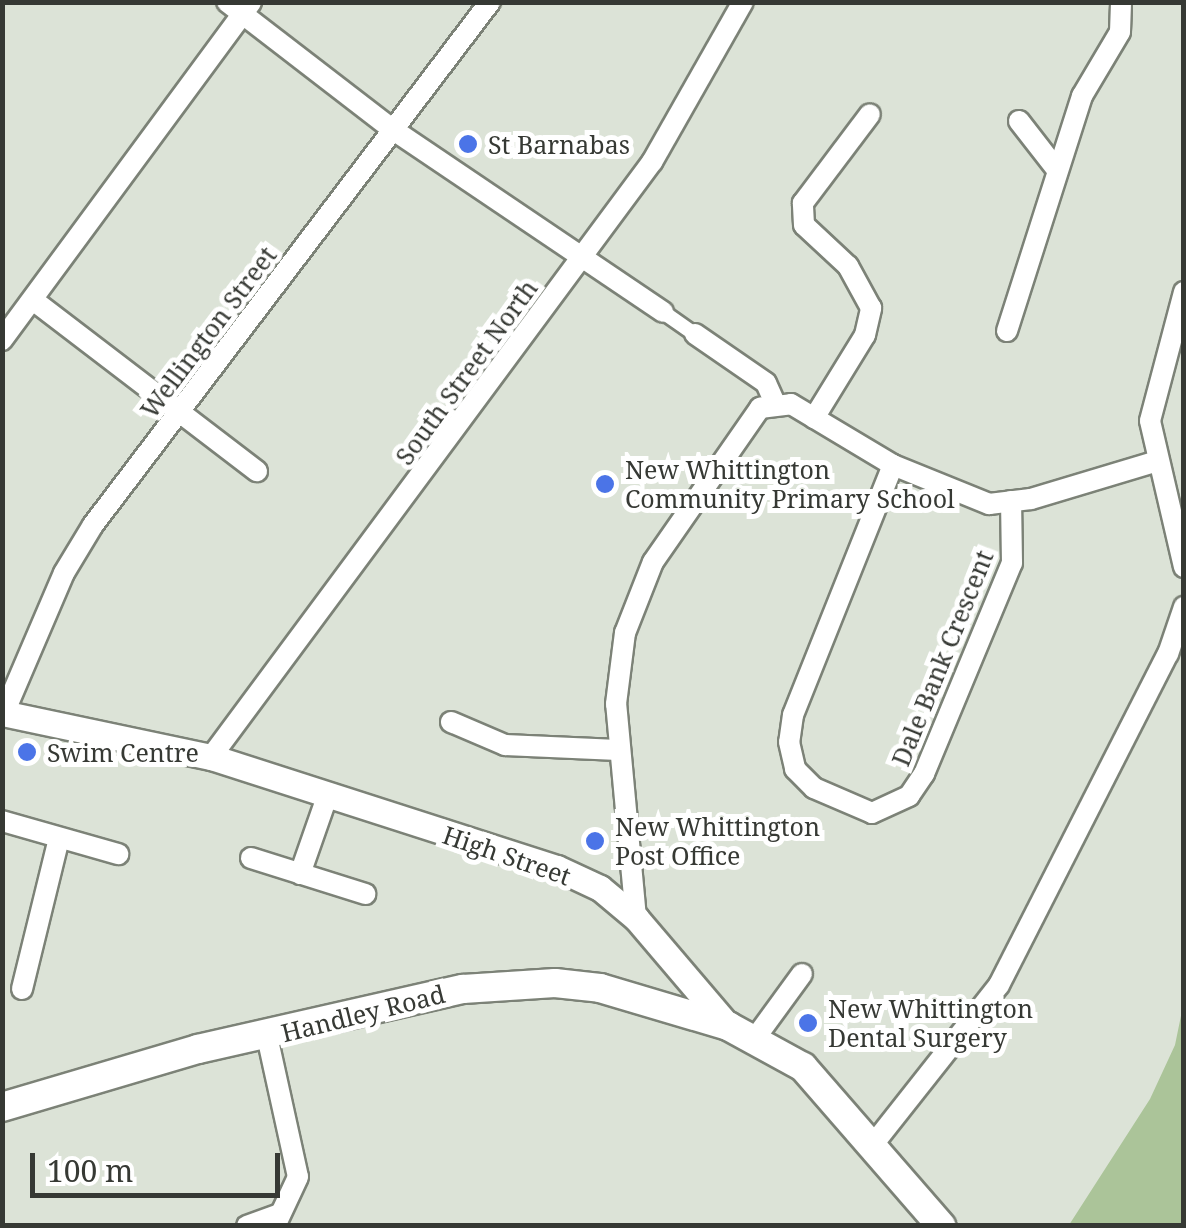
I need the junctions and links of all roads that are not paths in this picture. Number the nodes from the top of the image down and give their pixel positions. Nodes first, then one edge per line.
1 (490, 2) edge
2 (743, 2) edge
3 (1121, 2) edge
4 (240, 7) edge
5 (870, 114) dead end
6 (1019, 121) dead end
7 (392, 129) junction
8 (1058, 170) junction
9 (578, 260) junction
10 (1184, 292) edge
11 (33, 300) junction
12 (662, 312) joint
13 (1007, 331) dead end
14 (695, 334) joint
15 (2, 340) edge
16 (775, 403) junction
17 (179, 412) junction
18 (814, 418) junction
19 (1158, 461) junction
20 (893, 465) junction
21 (257, 471) dead end
22 (1011, 501) junction
23 (1184, 567) edge
24 (1184, 607) edge
25 (1176, 655) edge
26 (3, 713) edge
27 (451, 722) dead end
28 (618, 750) junction
29 (211, 757) junction
30 (328, 794) junction
31 (2, 821) edge
32 (59, 838) junction
33 (118, 854) dead end
34 (252, 858) dead end
35 (300, 874) junction
36 (365, 894) dead end
37 (636, 918) junction
38 (802, 974) dead end
39 (22, 989) dead end
40 (728, 1026) junction
41 (267, 1036) junction
42 (756, 1038) junction
43 (2, 1107) edge
44 (875, 1142) junction
45 (276, 1220) edge
46 (247, 1226) edge
47 (941, 1226) edge

1 - 7 street, Wellington Street
2 - 9 street, South Street North
3 - 8 street
4 - 7 street
4 - 11 street
5 - 18 street
6 - 8 street
7 - 9 street
7 - 17 street, Wellington Street
8 - 13 street
9 - 12 street
9 - 29 street, South Street North
10 - 19 street
11 - 15 street
11 - 17 street
12 - 14 street
14 - 16 street
16 - 18 street
16 - 28 street
17 - 21 street
17 - 26 street, Wellington Street
18 - 20 street
19 - 22 street
19 - 23 street
20 - 22 street
20 - 22 street, Dale Bank Crescent
24 - 25 street
25 - 44 street
26 - 29 street, High Street
27 - 28 street
28 - 37 street
29 - 30 street, High Street
30 - 35 street
30 - 37 street, High Street
31 - 32 street
32 - 33 street
32 - 39 street
34 - 35 street
35 - 36 street
37 - 40 street, High Street
38 - 42 street
40 - 41 main road, Handley Road
40 - 42 main road, High Street
41 - 43 main road, Handley Road
41 - 45 street
42 - 44 main road, High Street
44 - 47 main road, High Street
45 - 46 street

